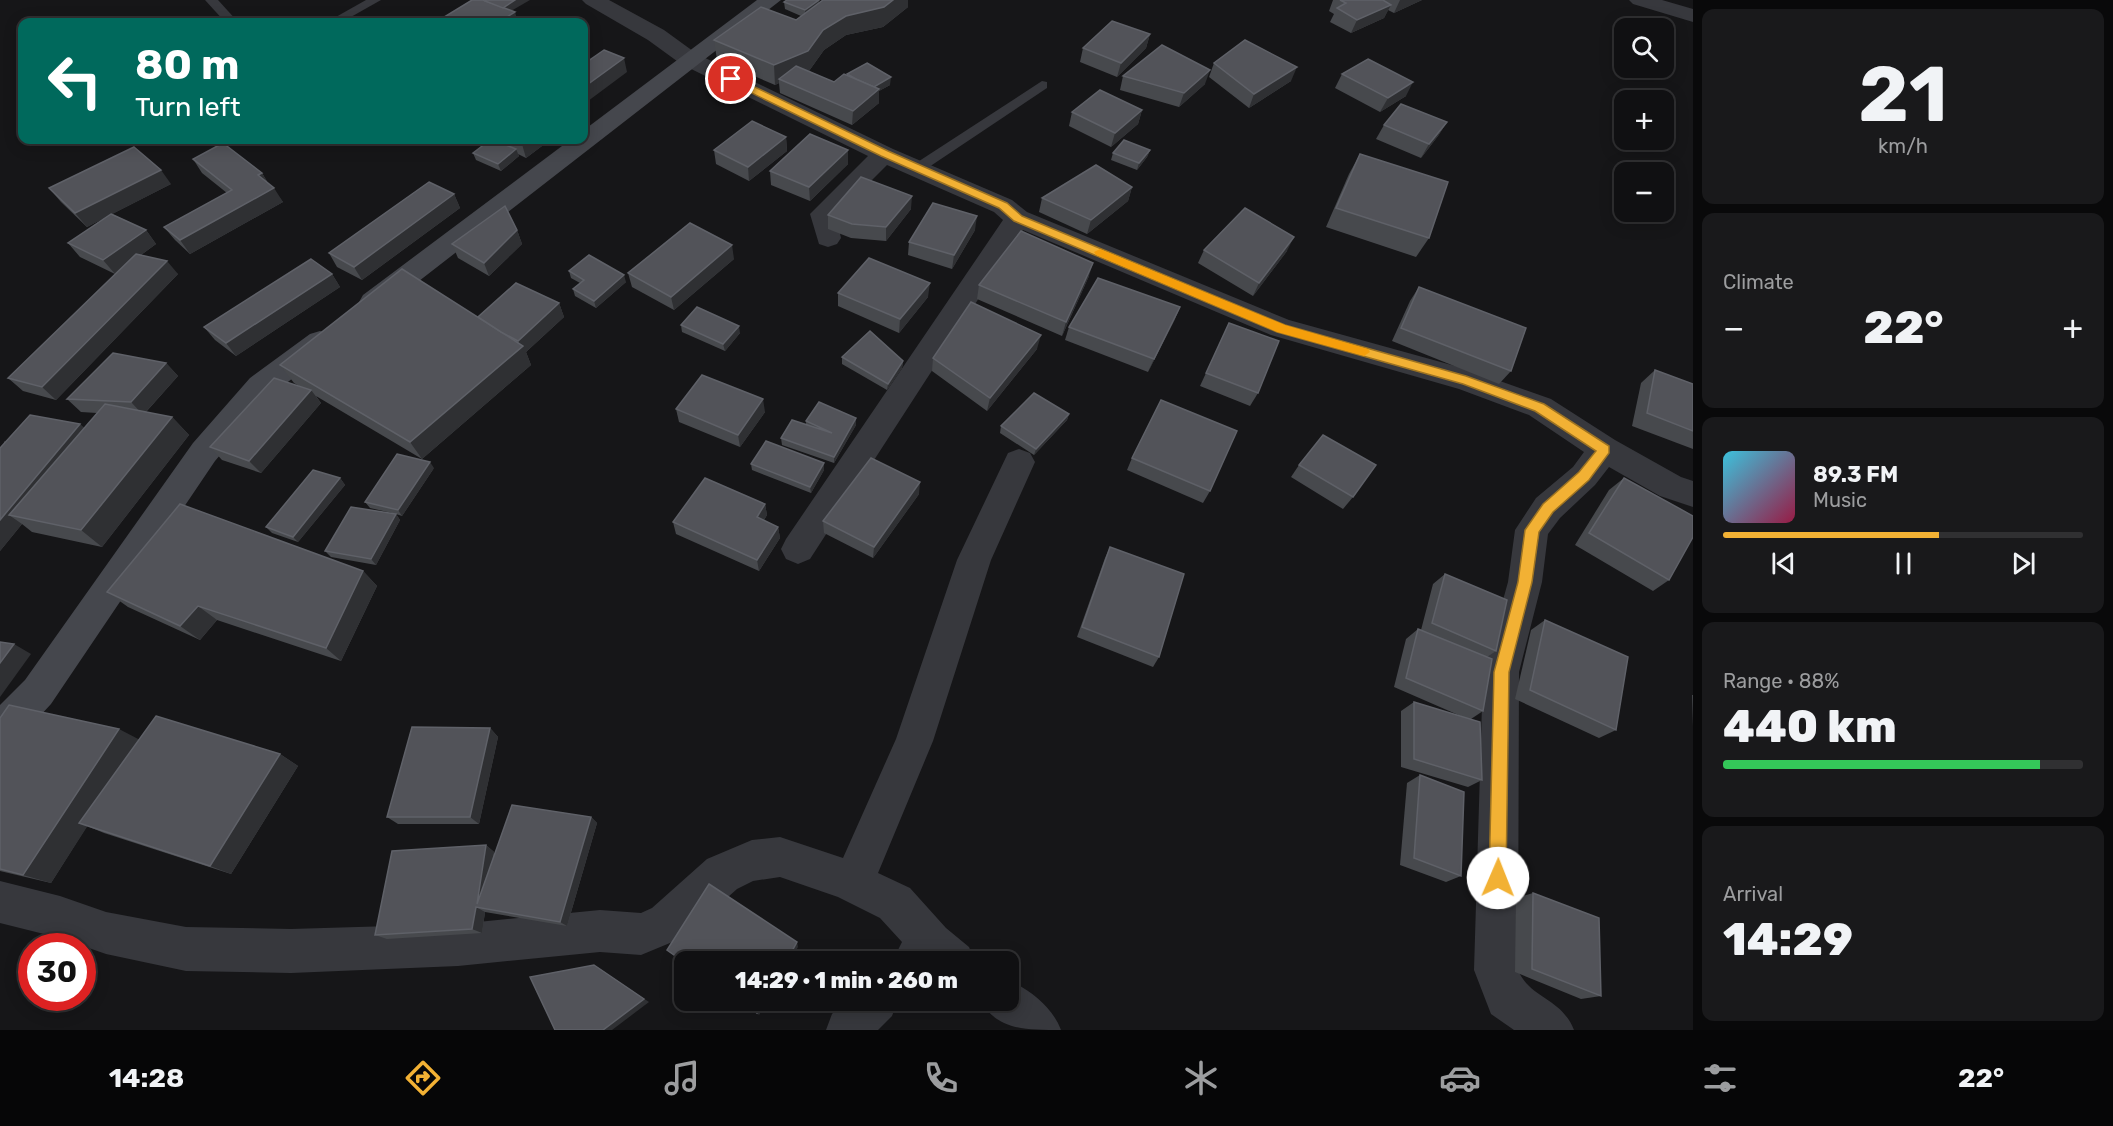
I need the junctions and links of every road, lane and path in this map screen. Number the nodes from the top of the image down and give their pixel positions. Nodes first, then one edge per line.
1 (211, 0) edge
2 (375, 0) edge
3 (593, 0) edge
4 (770, 0) edge
5 (1640, 0) edge
6 (1693, 16) edge
7 (228, 18) edge
8 (341, 18) edge
9 (689, 59) junction
10 (1042, 85) dead end
11 (588, 137) edge
12 (579, 144) edge
13 (884, 154) junction
14 (918, 168) junction
15 (1018, 218) junction
16 (828, 238) edge
17 (1604, 449) junction
18 (1019, 462) dead end
19 (1693, 494) edge
20 (798, 549) dead end
21 (0, 732) edge
22 (853, 884) junction
23 (0, 902) edge
24 (930, 951) edge
25 (866, 1011) edge
26 (1016, 1011) edge
27 (848, 1030) edge
28 (1039, 1030) edge
29 (1552, 1030) edge

1 - 7 lane
2 - 8 lane
3 - 9 street
4 - 9 street
5 - 6 street
9 - 11 street
9 - 13 street
10 - 14 lane
12 - 21 street
13 - 14 street
13 - 16 street
14 - 15 street
15 - 17 street
15 - 20 street
17 - 19 street
17 - 29 street
18 - 22 street
22 - 23 street
22 - 24 street
25 - 27 street
26 - 28 street

